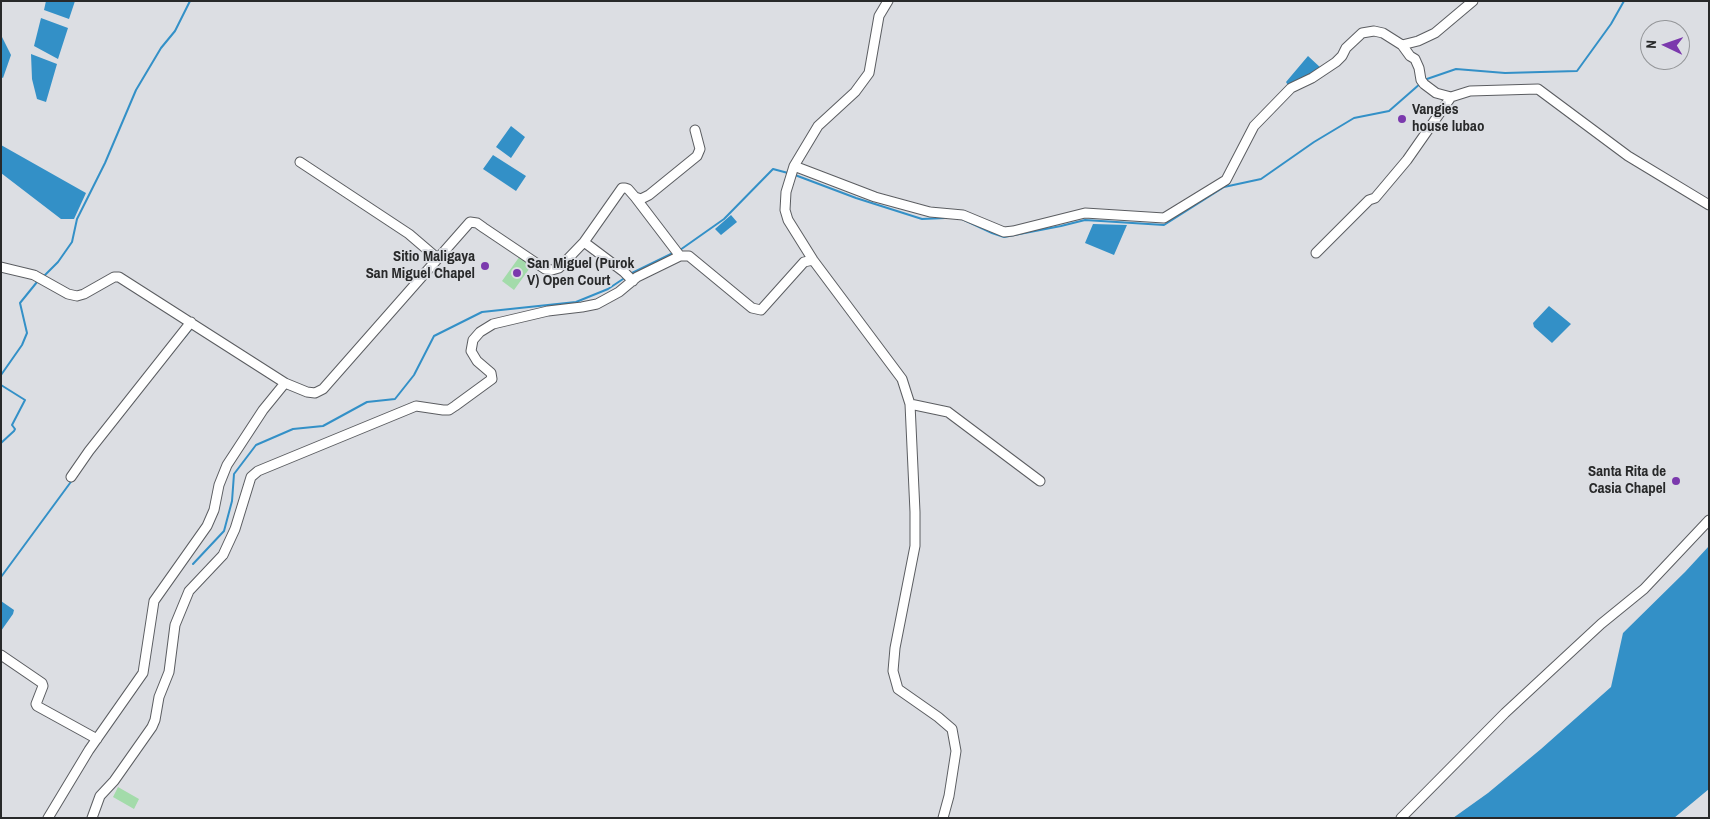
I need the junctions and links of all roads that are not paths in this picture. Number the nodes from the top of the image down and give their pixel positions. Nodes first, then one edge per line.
1 (888, 1) edge
2 (1473, 1) edge
3 (1402, 45) junction
4 (1451, 97) junction
5 (695, 130) dead end
6 (300, 162) dead end
7 (794, 166) junction
8 (635, 197) junction
9 (1709, 204) edge
10 (584, 242) junction
11 (1316, 253) dead end
12 (680, 256) junction
13 (437, 258) junction
14 (813, 260) junction
15 (1, 267) edge
16 (629, 277) junction
17 (191, 322) junction
18 (285, 382) junction
19 (910, 404) junction
20 (72, 477) dead end
21 (1040, 481) dead end
22 (1709, 520) edge
23 (1, 655) edge
24 (97, 739) junction
25 (48, 818) edge
26 (92, 818) edge
27 (943, 818) edge
28 (1401, 818) edge

1 - 7 street
2 - 3 street
3 - 4 street
3 - 7 street
4 - 9 street
4 - 11 street
5 - 8 street
6 - 13 street
7 - 14 street
8 - 10 street
8 - 12 street
10 - 13 street
10 - 16 street
12 - 14 street
12 - 16 street
13 - 18 street
14 - 19 street
15 - 17 street
16 - 26 street
17 - 18 street
17 - 20 street
18 - 24 street
19 - 21 street
19 - 27 street
22 - 28 street
23 - 24 street
24 - 25 street

